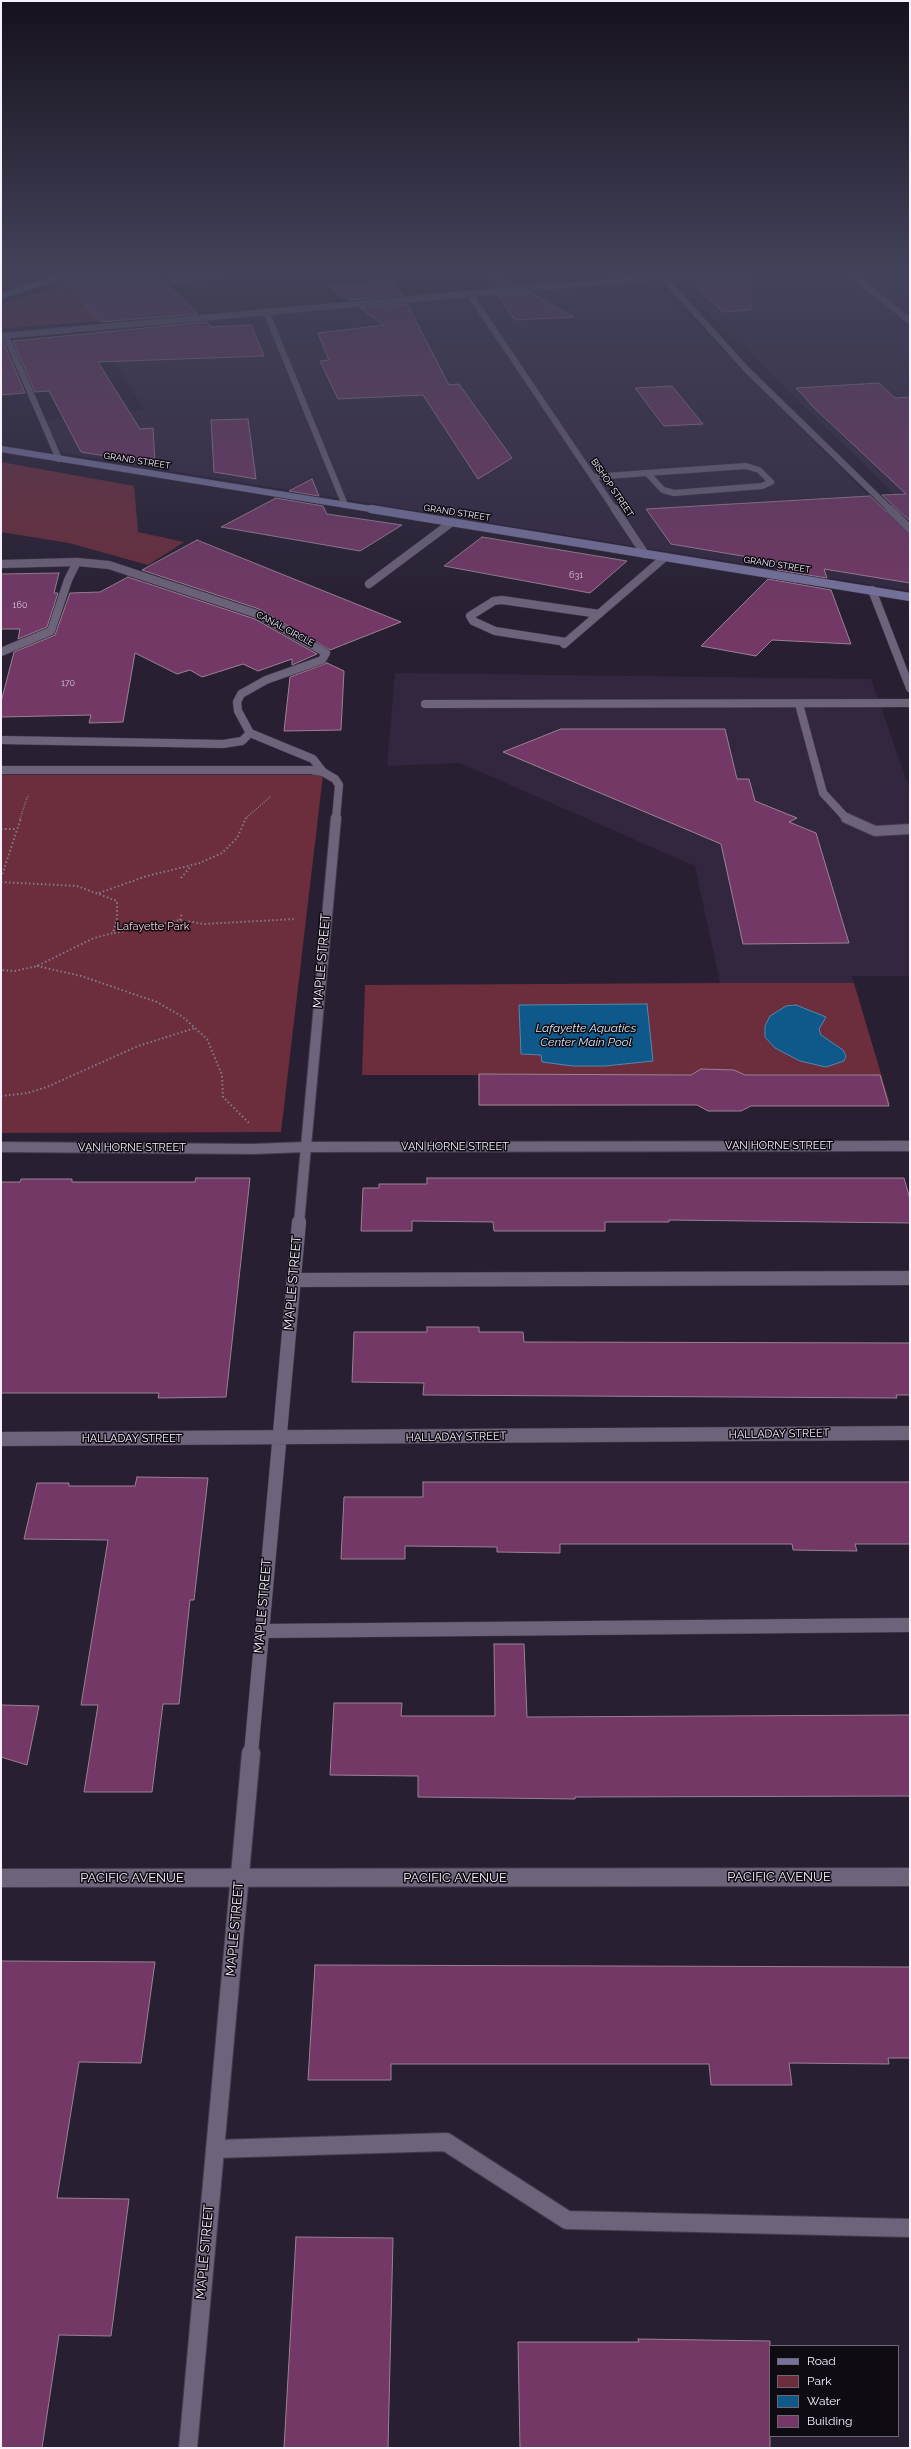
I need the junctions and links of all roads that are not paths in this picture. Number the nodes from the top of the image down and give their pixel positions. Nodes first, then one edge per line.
1 (27, 388) edge
2 (297, 388) edge
3 (534, 388) edge
4 (766, 388) edge
5 (1, 449) edge
6 (59, 459) junction
7 (647, 473) junction
8 (594, 477) junction
9 (345, 505) junction
10 (452, 522) junction
11 (910, 529) edge
12 (645, 554) junction
13 (665, 557) junction
14 (76, 562) junction
15 (1, 564) edge
16 (369, 584) dead end
17 (872, 590) junction
18 (910, 596) edge
19 (599, 614) junction
20 (1, 652) edge
21 (910, 688) edge
22 (910, 703) edge
23 (425, 704) dead end
24 (799, 704) junction
25 (250, 733) junction
26 (1, 740) edge
27 (1, 770) edge
28 (323, 772) junction
29 (910, 829) edge
30 (910, 1146) edge
31 (1, 1147) edge
32 (305, 1147) junction
33 (910, 1278) edge
34 (293, 1280) junction
35 (910, 1432) edge
36 (278, 1438) junction
37 (1, 1439) edge
38 (910, 1625) edge
39 (261, 1631) junction
40 (910, 1877) edge
41 (1, 1878) edge
42 (239, 1878) junction
43 (214, 2148) junction
44 (910, 2228) edge
45 (188, 2448) edge

1 - 6 street
2 - 9 street
3 - 8 street, BISHOP STREET
4 - 11 street
5 - 6 main road, GRAND STREET
6 - 9 main road, GRAND STREET
7 - 7 street
7 - 8 street
8 - 12 street, BISHOP STREET
9 - 10 main road, GRAND STREET
10 - 12 main road, GRAND STREET
10 - 16 street
12 - 13 main road, GRAND STREET
13 - 17 main road, GRAND STREET
13 - 19 street
14 - 15 street, CANAL CIRCLE
14 - 20 street
14 - 25 street, CANAL CIRCLE
17 - 18 main road, GRAND STREET
17 - 21 street
19 - 19 street
22 - 24 street
23 - 24 street
24 - 29 street
25 - 26 street
25 - 28 street
27 - 28 street
28 - 32 street, MAPLE STREET
30 - 32 street, VAN HORNE STREET
31 - 32 street, VAN HORNE STREET
32 - 34 street, MAPLE STREET
33 - 34 street
34 - 36 street, MAPLE STREET
35 - 36 street, HALLADAY STREET
36 - 37 street, HALLADAY STREET
36 - 39 street, MAPLE STREET
38 - 39 street
39 - 42 street, MAPLE STREET
40 - 42 street, PACIFIC AVENUE
41 - 42 street, PACIFIC AVENUE
42 - 43 street, MAPLE STREET
43 - 44 street
43 - 45 street, MAPLE STREET

